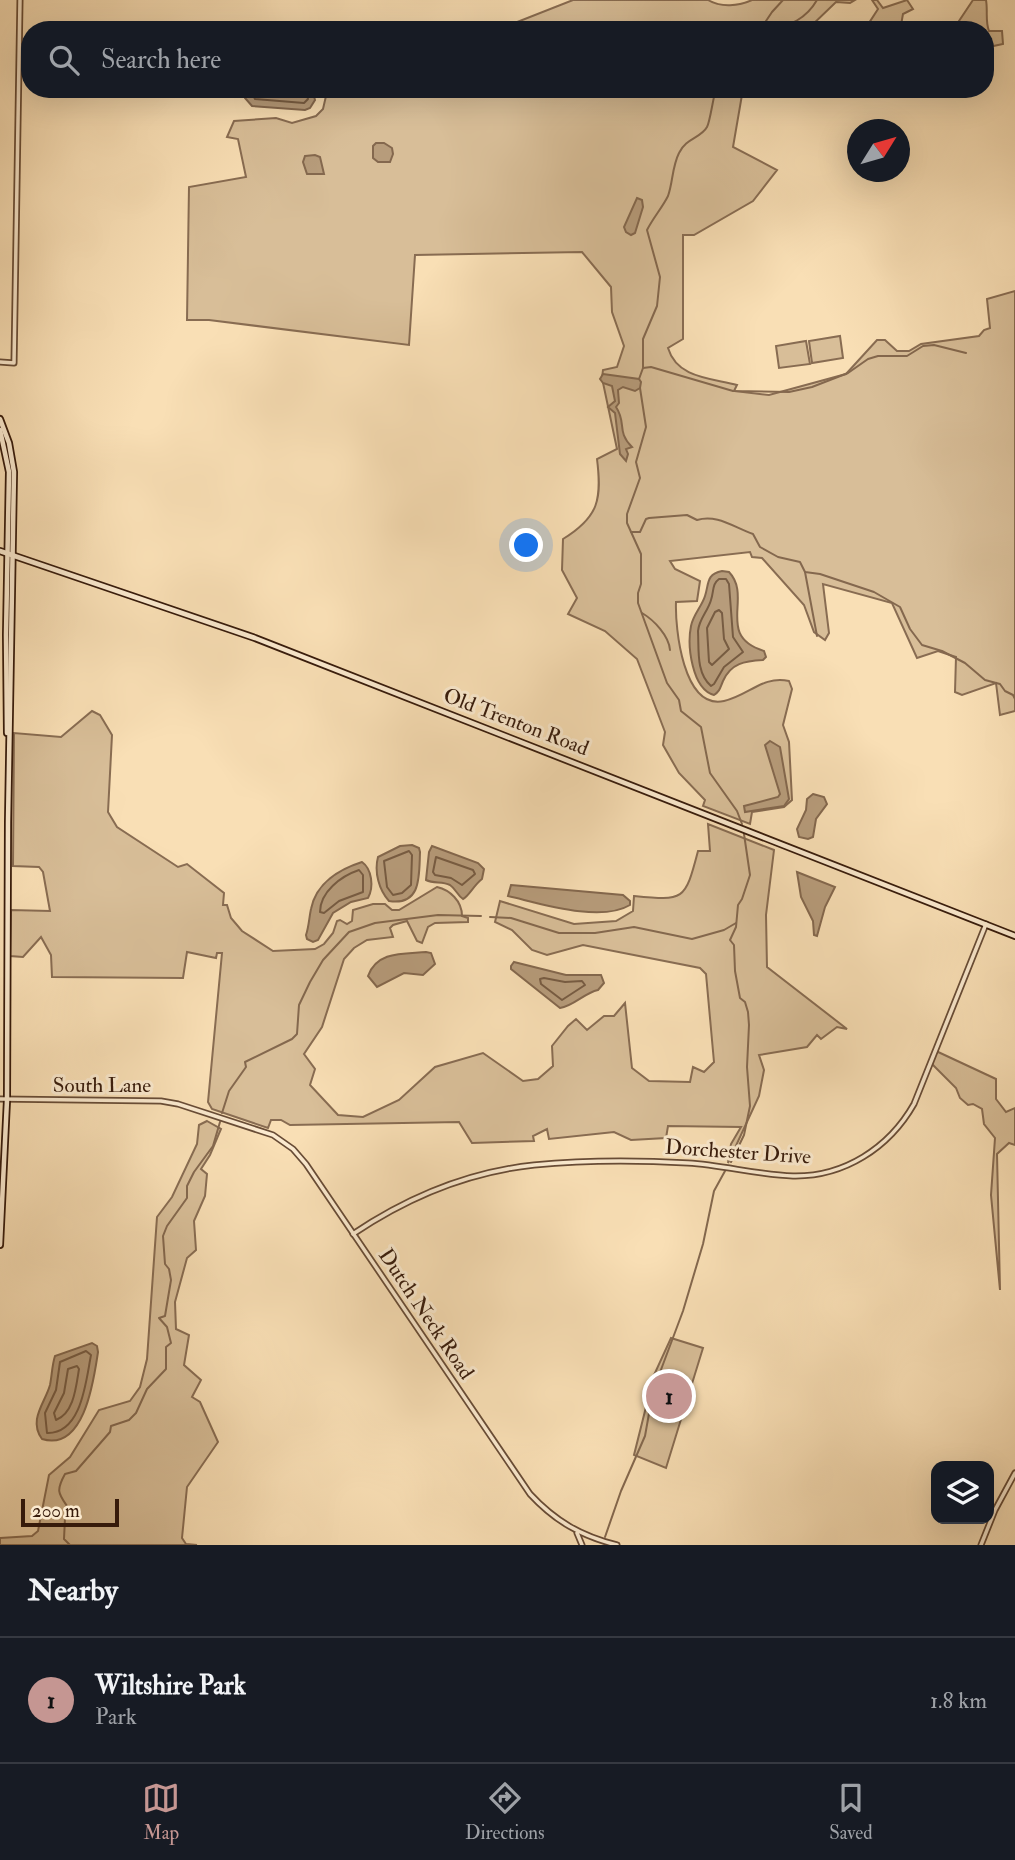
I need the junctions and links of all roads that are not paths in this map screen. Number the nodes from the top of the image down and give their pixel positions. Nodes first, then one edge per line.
1 (20, 0) edge
2 (0, 362) edge
3 (0, 419) edge
4 (0, 430) edge
5 (0, 551) edge
6 (10, 554) junction
7 (986, 924) junction
8 (1015, 936) edge
9 (0, 1099) edge
10 (7, 1100) junction
11 (202, 1111) joint
12 (353, 1234) junction
13 (0, 1245) edge
14 (1015, 1473) edge
15 (576, 1532) junction
16 (588, 1537) junction
17 (584, 1545) edge
18 (617, 1545) edge
19 (981, 1545) edge

1 - 2 street
3 - 6 main road
4 - 6 main road
5 - 6 main road, Old Trenton Road
6 - 7 main road, Old Trenton Road
6 - 10 main road
7 - 8 main road, Old Trenton Road
7 - 12 street, Dorchester Drive
9 - 10 street, South Lane
10 - 11 street, South Lane
10 - 13 main road
11 - 12 street, Dutch Neck Road
12 - 15 street, Dutch Neck Road
14 - 19 street
15 - 16 street, Dutch Neck Road
15 - 17 street
16 - 17 street
16 - 18 street, Dutch Neck Road

